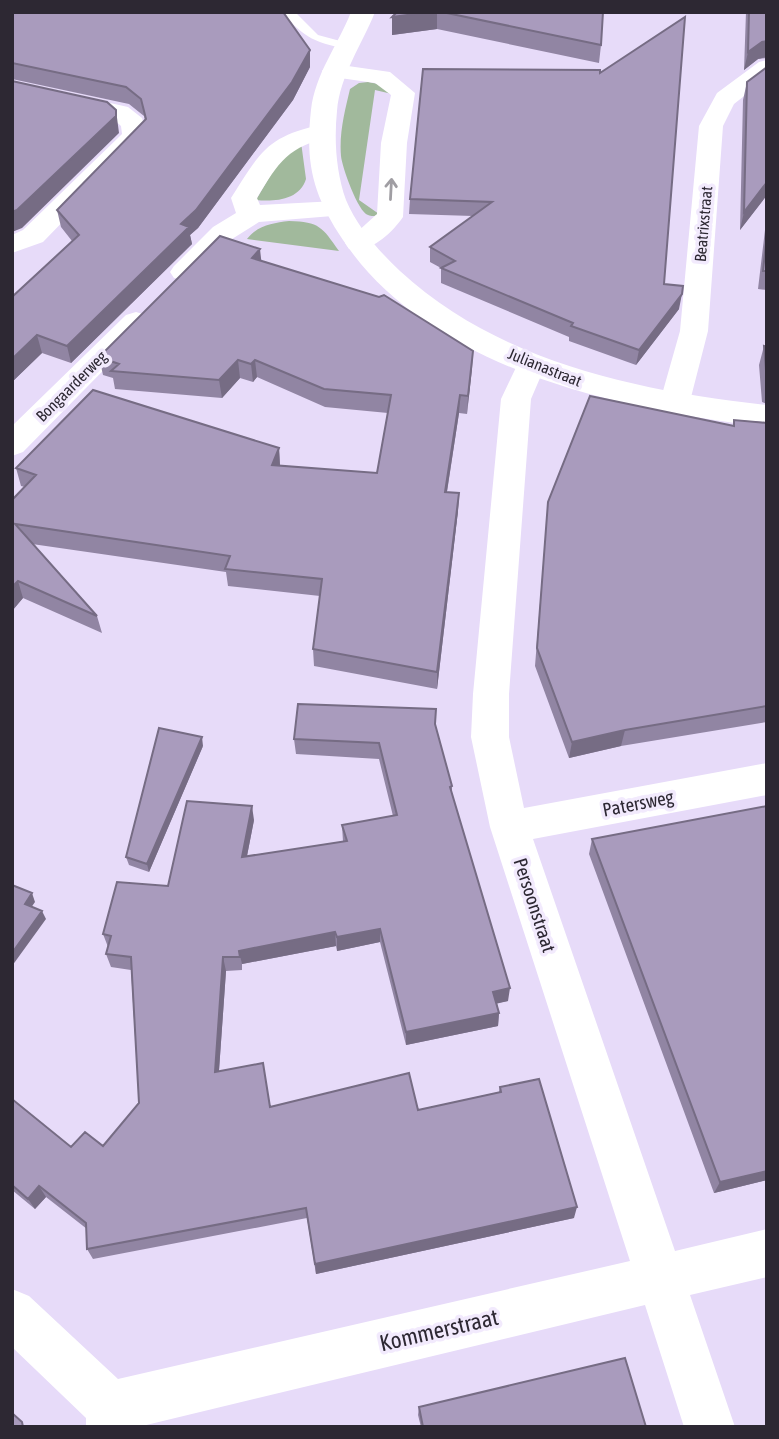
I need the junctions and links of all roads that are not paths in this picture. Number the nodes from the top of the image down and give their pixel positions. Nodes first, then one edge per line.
1 (289, 12) edge
2 (363, 12) edge
3 (349, 45) junction
4 (767, 67) edge
5 (334, 71) junction
6 (12, 88) edge
7 (323, 131) junction
8 (336, 209) junction
9 (250, 216) junction
10 (359, 243) junction
11 (12, 245) edge
12 (531, 364) junction
13 (674, 405) junction
14 (767, 416) edge
15 (12, 445) edge
16 (767, 779) edge
17 (509, 827) junction
18 (767, 1253) edge
19 (660, 1278) junction
20 (12, 1313) edge
21 (111, 1416) edge
22 (710, 1427) edge

1 - 3 lane
2 - 3 street, Julianastraat
3 - 5 street, Julianastraat
4 - 13 street, Beatrixstraat
5 - 7 street, Julianastraat
10 -> 5 street
6 - 11 street
7 - 8 street, Julianastraat
7 - 9 street
8 - 9 street, Bongaarderweg
8 - 10 street, Julianastraat
9 - 15 street, Bongaarderweg
10 - 12 street, Julianastraat
12 - 13 street, Julianastraat
12 - 17 street, Persoonstraat
13 - 14 street, Julianastraat
16 - 17 street, Patersweg
17 - 19 street, Persoonstraat
18 - 19 street, Kommerstraat
19 - 21 street, Kommerstraat
19 - 22 street, Persoonstraat
20 - 21 street

